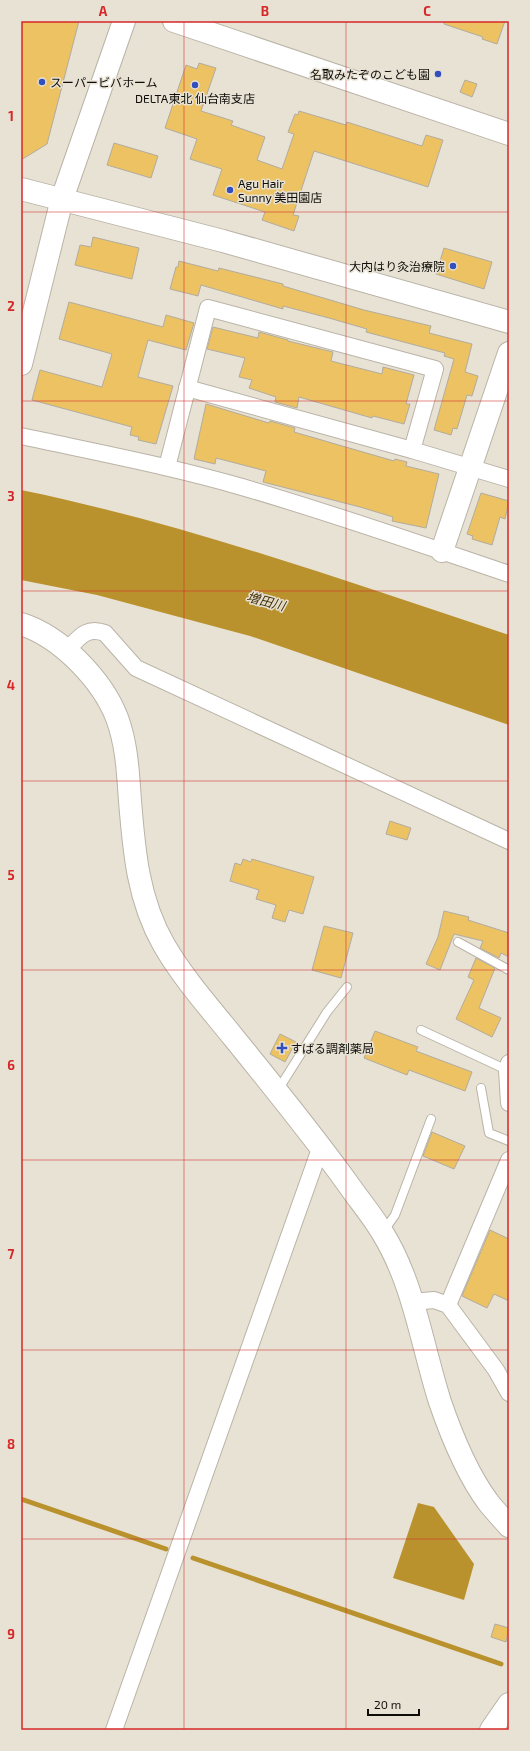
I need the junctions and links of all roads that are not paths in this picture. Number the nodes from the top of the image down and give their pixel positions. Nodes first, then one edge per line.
1 (124, 21) edge
2 (174, 21) edge
3 (509, 134) edge
4 (21, 189) edge
5 (62, 199) junction
6 (509, 322) edge
7 (509, 353) edge
8 (21, 364) edge
9 (187, 388) junction
10 (21, 436) edge
11 (412, 450) junction
12 (167, 467) junction
13 (472, 467) junction
14 (509, 479) edge
15 (442, 551) junction
16 (509, 574) edge
17 (21, 624) edge
18 (67, 650) junction
19 (509, 841) edge
20 (458, 942) dead end
21 (509, 970) edge
22 (347, 987) dead end
23 (421, 1030) dead end
24 (508, 1067) edge
25 (481, 1088) dead end
26 (277, 1091) junction
27 (509, 1103) edge
28 (431, 1119) dead end
29 (509, 1141) edge
30 (321, 1146) junction
31 (509, 1160) edge
32 (383, 1232) junction
33 (412, 1302) junction
34 (448, 1305) junction
35 (502, 1371) edge
36 (509, 1393) edge
37 (509, 1526) edge
38 (509, 1704) edge
39 (114, 1730) edge
40 (491, 1730) edge

1 - 5 street
2 - 3 street
4 - 5 street
5 - 6 street
5 - 8 street
7 - 13 street
9 - 11 street
9 - 11 street
9 - 12 street
10 - 12 street
11 - 13 street
12 - 15 street
13 - 14 street
13 - 15 street
15 - 16 street
17 - 18 street
18 - 19 street
18 - 26 street
20 - 21 lane
22 - 26 lane
23 - 24 lane
24 - 27 street
25 - 29 lane
26 - 30 street
28 - 32 lane
30 - 32 street
30 - 39 street
31 - 34 street
32 - 33 street
33 - 34 street
33 - 37 street
34 - 35 street
35 - 36 street
38 - 40 street

